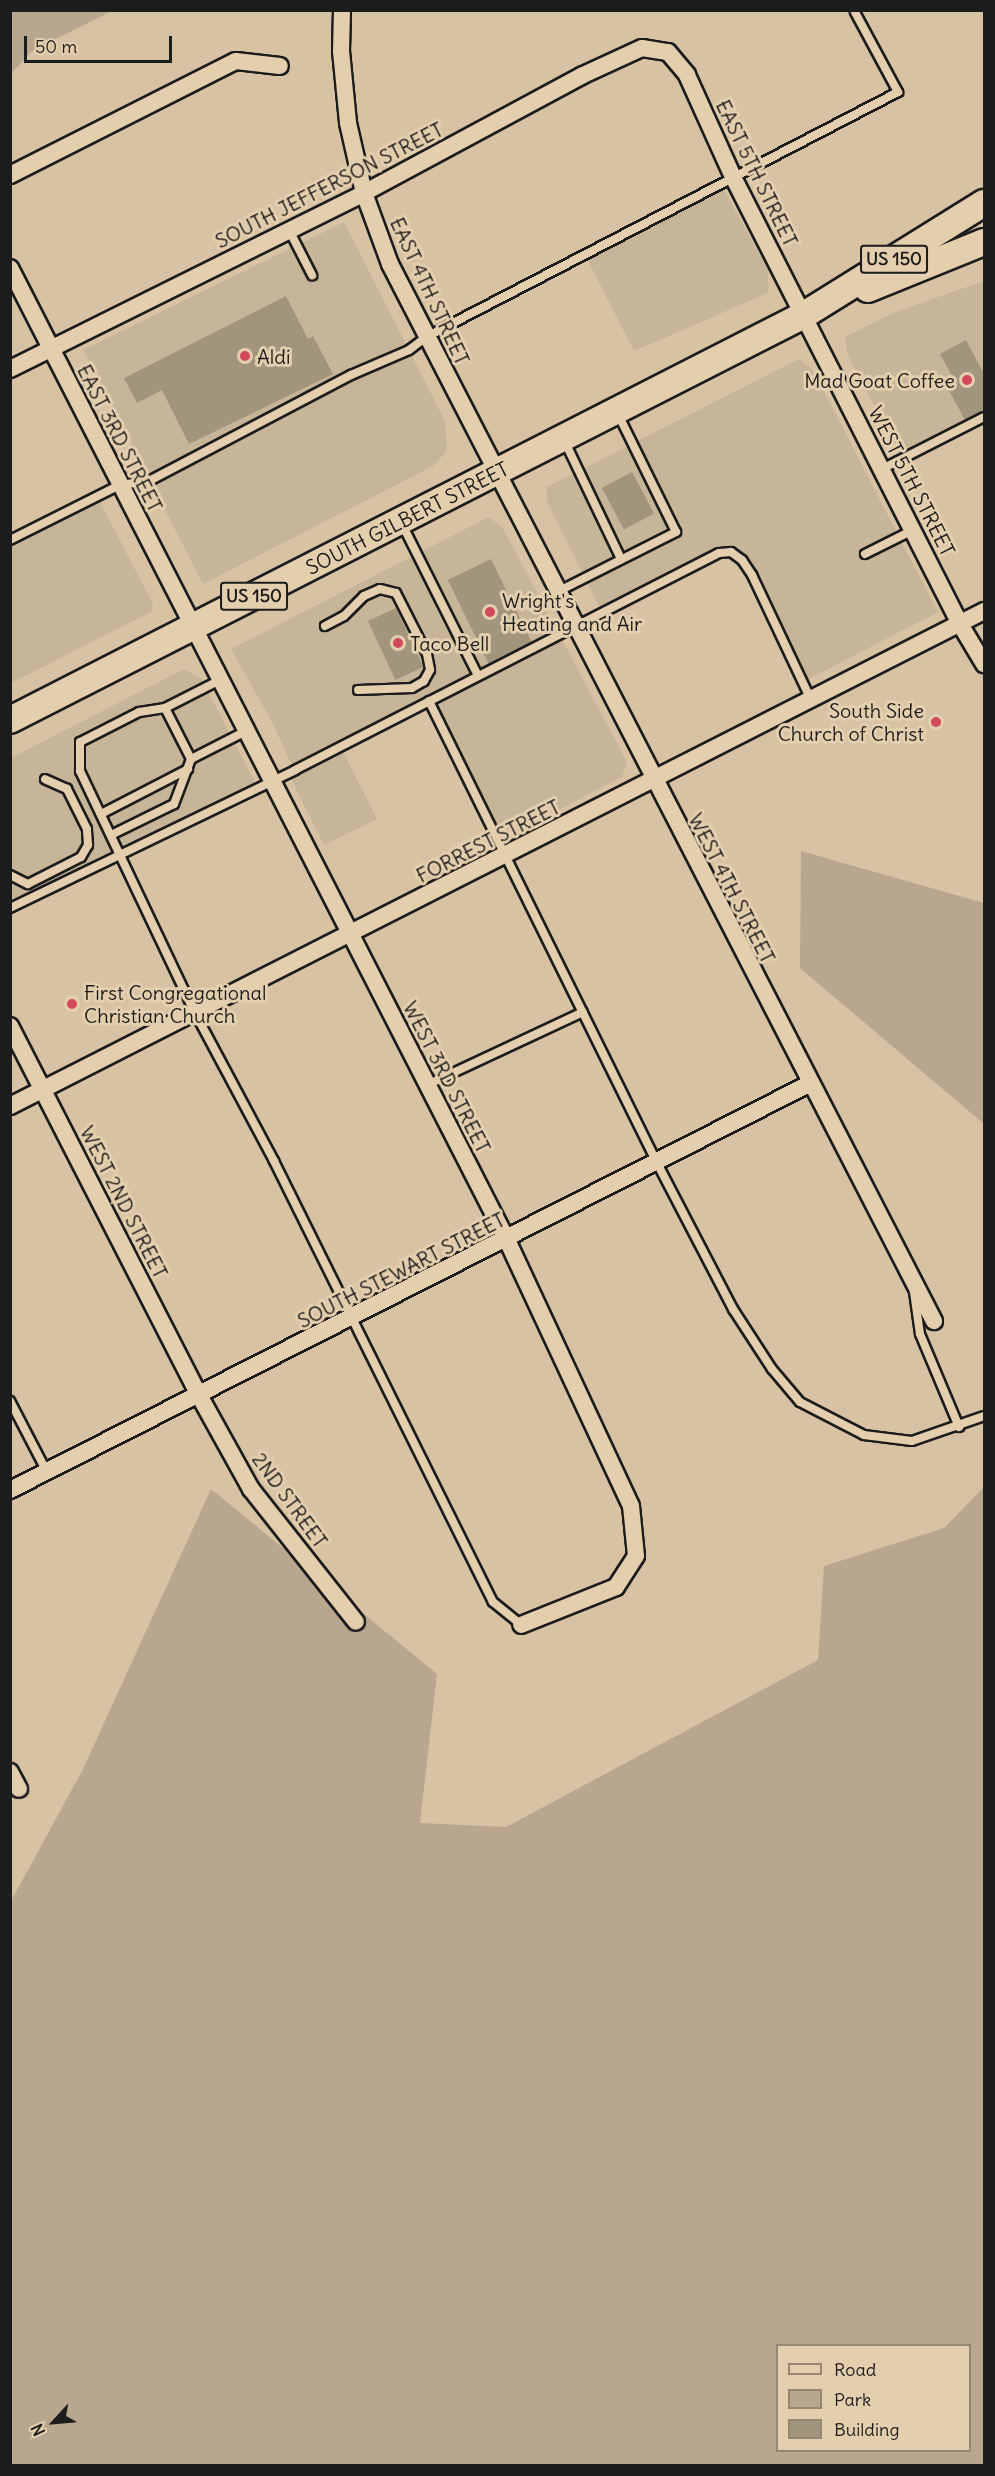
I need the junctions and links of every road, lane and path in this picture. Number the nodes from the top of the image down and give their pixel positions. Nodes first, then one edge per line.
1 (342, 10) edge
2 (855, 12) dead end
3 (668, 52) joint
4 (280, 66) dead end
5 (10, 175) edge
6 (733, 177) junction
7 (364, 192) junction
8 (984, 203) edge
9 (289, 230) junction
10 (984, 242) edge
11 (10, 268) edge
12 (312, 275) dead end
13 (804, 315) junction
14 (426, 337) junction
15 (50, 349) junction
16 (10, 369) edge
17 (617, 411) junction
18 (984, 417) edge
19 (563, 438) junction
20 (882, 469) junction
21 (497, 472) junction
22 (120, 485) junction
23 (400, 521) junction
24 (913, 530) junction
25 (10, 540) edge
26 (865, 554) dead end
27 (621, 559) junction
28 (561, 590) junction
29 (984, 611) edge
30 (578, 624) junction
31 (960, 624) junction
32 (325, 626) dead end
33 (193, 627) junction
34 (984, 664) edge
35 (477, 674) junction
36 (220, 680) junction
37 (358, 690) dead end
38 (811, 700) junction
39 (429, 701) junction
40 (165, 708) junction
41 (10, 720) edge
42 (246, 731) junction
43 (191, 759) junction
44 (188, 769) junction
45 (45, 779) dead end
46 (271, 780) junction
47 (654, 781) junction
48 (101, 814) junction
49 (111, 835) junction
50 (120, 853) junction
51 (504, 856) junction
52 (10, 875) edge
53 (10, 908) edge
54 (349, 934) junction
55 (583, 1012) junction
56 (195, 1013) junction
57 (10, 1026) edge
58 (809, 1084) junction
59 (427, 1085) junction
60 (43, 1090) junction
61 (10, 1106) edge
62 (657, 1163) junction
63 (507, 1240) junction
64 (912, 1280) junction
65 (353, 1319) junction
66 (934, 1321) dead end
67 (200, 1396) junction
68 (10, 1401) edge
69 (984, 1416) edge
70 (959, 1427) junction
71 (47, 1472) junction
72 (10, 1490) edge
73 (356, 1622) dead end
74 (521, 1625) joint
75 (10, 1772) edge
76 (19, 1789) dead end

1 - 7 street, EAST 4TH STREET
2 - 6 lane
3 - 6 street, EAST 5TH STREET
3 - 7 street, SOUTH JEFFERSON STREET
4 - 5 street
6 - 13 street, EAST 5TH STREET
6 - 14 lane
7 - 9 street, SOUTH JEFFERSON STREET
7 - 14 street, EAST 4TH STREET
8 - 13 main road, SOUTH GILBERT STREET / US 150
9 - 12 lane
9 - 15 street, SOUTH JEFFERSON STREET
10 - 13 main road, SOUTH GILBERT STREET / US 150
11 - 15 street, EAST 3RD STREET
13 - 17 main road, SOUTH GILBERT STREET / US 150
13 - 20 street, WEST 5TH STREET
14 - 21 street, EAST 4TH STREET
14 - 22 lane
15 - 16 street, SOUTH JEFFERSON STREET
15 - 22 street, EAST 3RD STREET
17 - 19 main road, SOUTH GILBERT STREET / US 150
17 - 27 lane
18 - 20 lane
19 - 21 main road, SOUTH GILBERT STREET / US 150
19 - 27 lane
20 - 24 street, WEST 5TH STREET
21 - 23 main road, SOUTH GILBERT STREET / US 150
21 - 28 street, WEST 4TH STREET
22 - 25 lane
22 - 33 street, EAST 3RD STREET
23 - 33 main road, SOUTH GILBERT STREET / US 150
23 - 35 lane
24 - 26 lane
24 - 31 street, WEST 5TH STREET
27 - 28 lane
28 - 30 street, WEST 4TH STREET
29 - 31 street, FORREST STREET
30 - 35 lane
30 - 38 lane
30 - 47 street, WEST 4TH STREET
31 - 34 street, WEST 5TH STREET
31 - 38 street, FORREST STREET
32 - 37 lane
33 - 36 street, WEST 3RD STREET
33 - 41 main road, SOUTH GILBERT STREET / US 150
35 - 39 lane
36 - 40 lane
36 - 42 street, WEST 3RD STREET
38 - 47 street, FORREST STREET
39 - 46 lane
39 - 51 lane
40 - 43 lane
40 - 48 lane
42 - 43 lane
42 - 46 street, WEST 3RD STREET
43 - 44 lane
44 - 48 lane
44 - 49 lane
45 - 52 lane
46 - 50 lane
46 - 54 street, WEST 3RD STREET
47 - 51 street, FORREST STREET
47 - 58 street, WEST 4TH STREET
48 - 49 lane
49 - 50 lane
50 - 53 lane
50 - 56 lane
51 - 54 street, FORREST STREET
51 - 55 lane
54 - 56 street, FORREST STREET
54 - 59 street, WEST 3RD STREET
55 - 59 lane
55 - 62 lane
56 - 60 street, FORREST STREET
56 - 65 lane
57 - 60 street, WEST 2ND STREET
58 - 62 street, SOUTH STEWART STREET
58 - 64 street, WEST 4TH STREET
59 - 63 street, WEST 3RD STREET
60 - 61 street, FORREST STREET
60 - 67 street, WEST 2ND STREET
62 - 63 street, SOUTH STEWART STREET
62 - 70 lane
63 - 65 street, SOUTH STEWART STREET
63 - 74 street, WEST 3RD STREET
64 - 66 street, WEST 4TH STREET
64 - 70 lane
65 - 67 street, SOUTH STEWART STREET
65 - 74 lane
67 - 71 street, SOUTH STEWART STREET
67 - 73 street, 2ND STREET
68 - 71 lane
69 - 70 lane
71 - 72 street, SOUTH STEWART STREET
75 - 76 street

